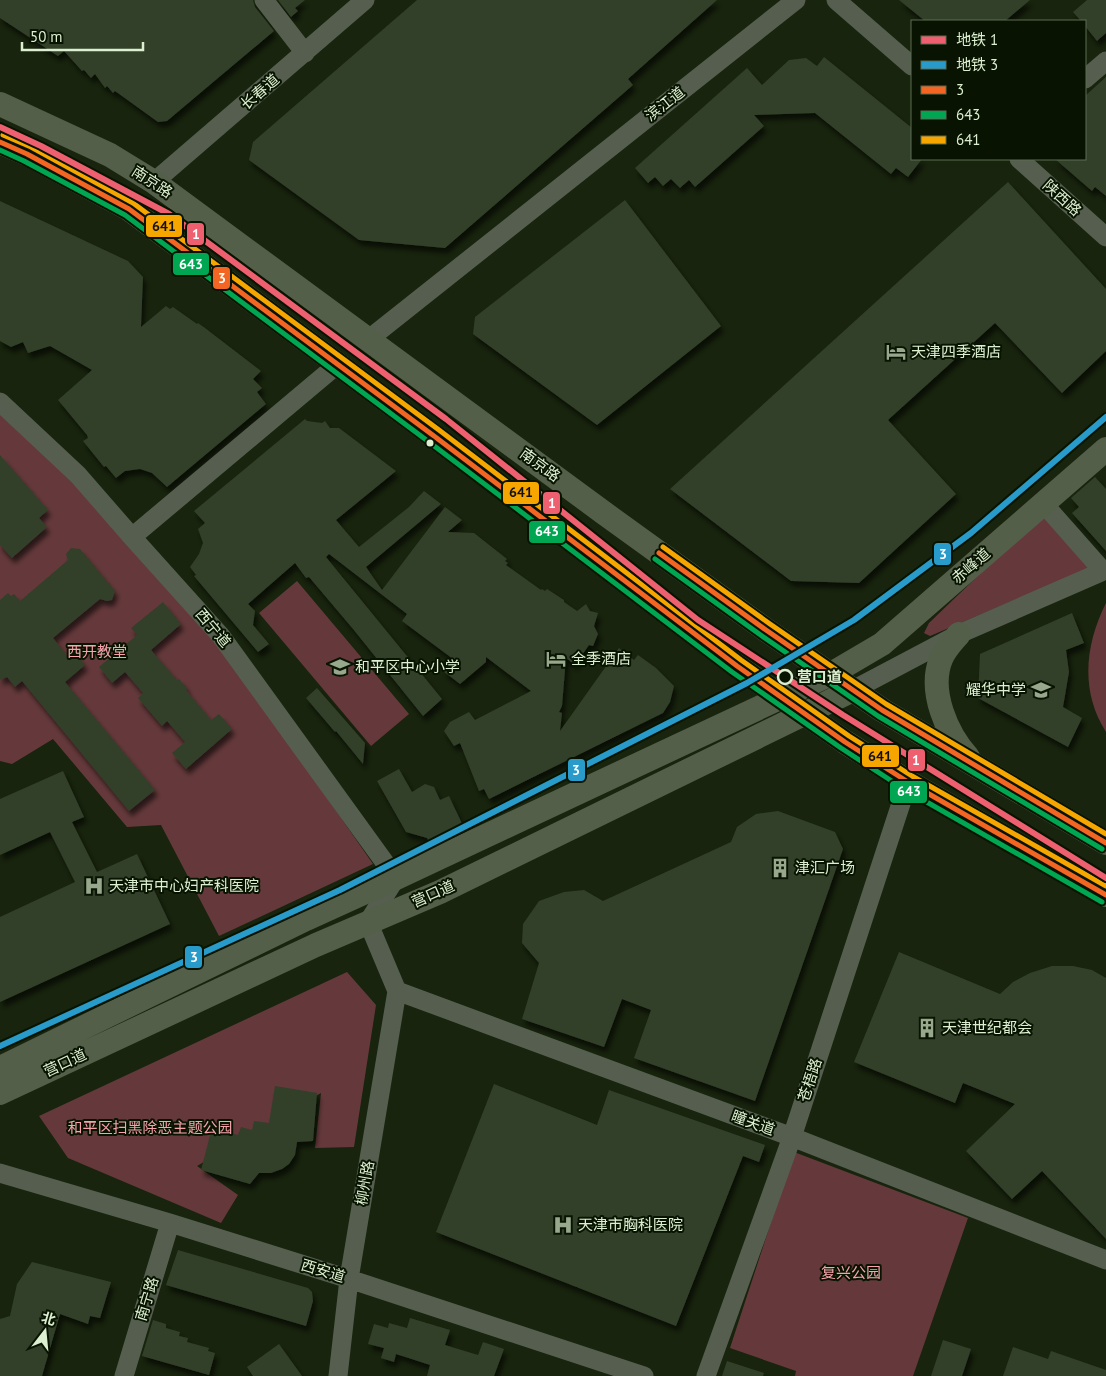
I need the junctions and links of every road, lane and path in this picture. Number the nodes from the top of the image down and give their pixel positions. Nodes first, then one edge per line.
1 (264, 0) edge
2 (365, 0) edge
3 (796, 0) edge
4 (836, 0) edge
5 (305, 53) junction
6 (1106, 60) edge
7 (911, 65) edge
8 (1086, 78) edge
9 (0, 104) edge
10 (0, 142) edge
11 (1020, 160) edge
12 (154, 182) junction
13 (1106, 236) edge
14 (369, 340) junction
15 (338, 364) junction
16 (0, 402) edge
17 (1106, 449) edge
18 (1043, 503) junction
19 (132, 537) junction
20 (1104, 570) edge
21 (959, 634) junction
22 (831, 674) junction
23 (853, 690) junction
24 (790, 694) junction
25 (803, 713) junction
26 (978, 768) junction
27 (908, 782) junction
28 (1106, 843) edge
29 (396, 878) junction
30 (1106, 895) edge
31 (368, 922) junction
32 (397, 991) junction
33 (0, 1068) edge
34 (0, 1093) edge
35 (792, 1137) junction
36 (0, 1173) edge
37 (170, 1222) junction
38 (1106, 1260) edge
39 (349, 1278) junction
40 (124, 1376) edge
41 (338, 1376) edge
42 (644, 1376) edge
43 (706, 1376) edge

1 - 5 street
2 - 5 street, 长春道
3 - 14 street, 滨江道
4 - 7 street
5 - 12 street, 长春道
6 - 8 street
9 - 12 main road, 南京路
10 - 15 main road
11 - 13 street, 陕西路
12 - 14 main road, 南京路
14 - 22 main road, 南京路
15 - 19 street
15 - 24 main road
16 - 19 street, 西宁道
17 - 18 main road, 赤峰道
18 - 20 street
18 - 22 main road, 赤峰道
19 - 29 street, 西宁道
20 - 21 street, 营口道
21 - 23 street, 营口道
21 - 26 main road
22 - 23 main road, 南京路
22 - 24 main road, 营口道
23 - 24 main road
23 - 25 main road, 营口道
23 - 26 main road, 南京路
24 - 25 main road
24 - 29 main road, 营口道
25 - 27 main road
25 - 31 main road, 营口道
26 - 28 main road, 南京路
27 - 30 main road
27 - 35 street, 苍梧路
29 - 31 street
29 - 33 main road, 营口道
31 - 32 street
31 - 34 main road, 营口道
32 - 35 street, 瞳关道
32 - 39 street, 柳州路
35 - 38 street, 瞳关道
35 - 43 street, 苍梧路
36 - 37 street, 西安道
37 - 39 street, 西安道
37 - 40 street, 南宁路
39 - 41 street, 柳州路
39 - 42 street, 西安道

